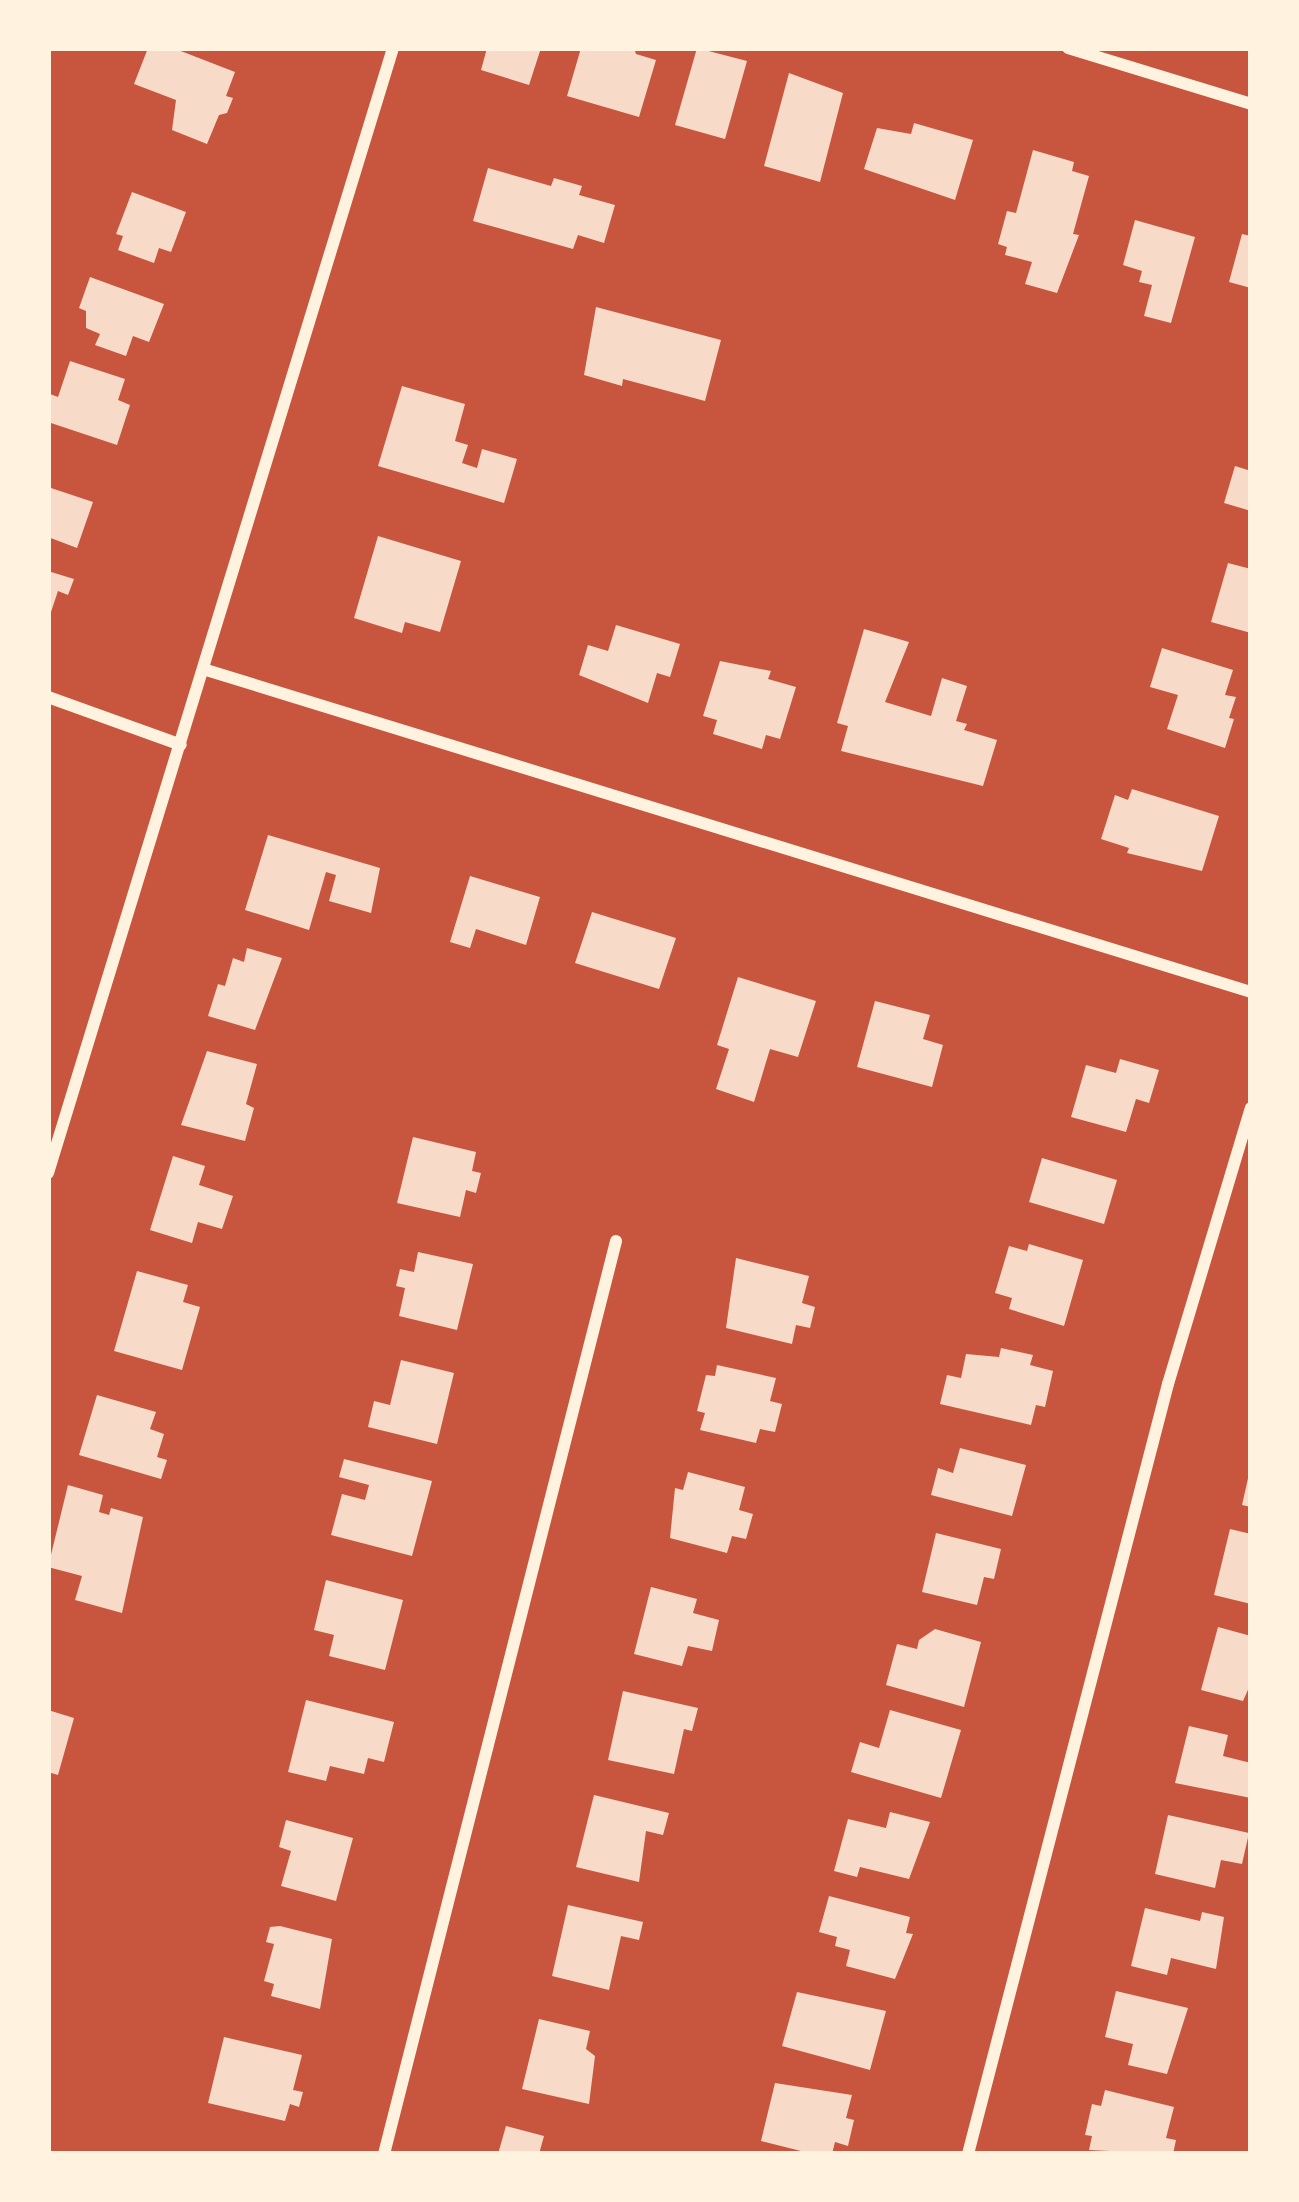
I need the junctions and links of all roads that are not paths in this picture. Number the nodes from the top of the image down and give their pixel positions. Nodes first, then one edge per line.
1 (393, 48) edge
2 (1068, 48) edge
3 (1251, 104) edge
4 (203, 669) junction
5 (48, 697) edge
6 (181, 745) junction
7 (1251, 992) edge
8 (1251, 1108) edge
9 (48, 1173) edge
10 (616, 1241) dead end
11 (384, 2154) edge
12 (968, 2154) edge

1 - 4 street
2 - 3 street
4 - 6 street
4 - 7 street
5 - 6 street
6 - 9 street
8 - 12 street
10 - 11 street

